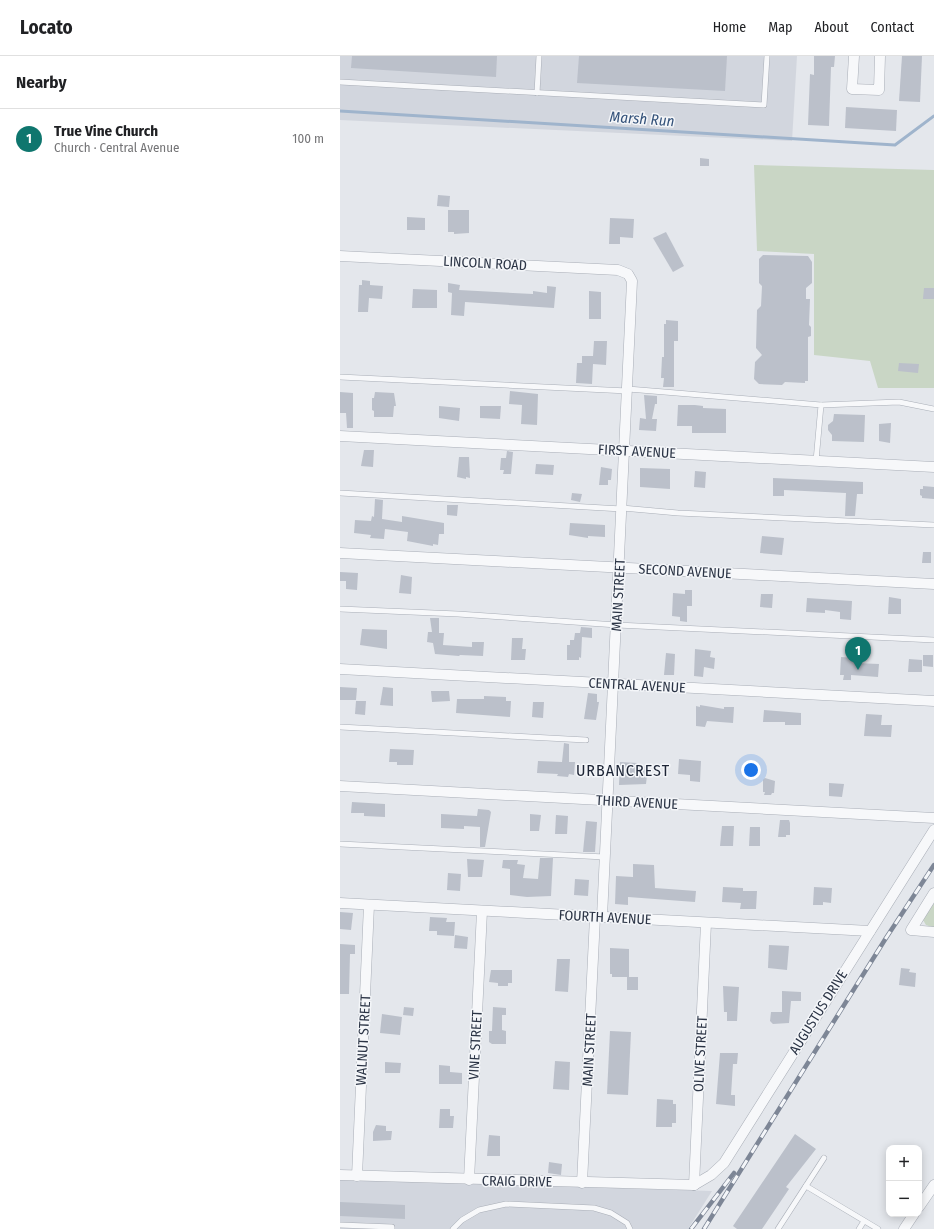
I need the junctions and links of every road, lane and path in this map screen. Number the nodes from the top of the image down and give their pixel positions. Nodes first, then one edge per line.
1 (539, 56) edge
2 (766, 56) edge
3 (854, 56) edge
4 (880, 56) edge
5 (340, 82) edge
6 (537, 93) junction
7 (340, 256) edge
8 (628, 274) joint
9 (340, 377) edge
10 (628, 390) junction
11 (821, 405) junction
12 (934, 409) edge
13 (340, 436) edge
14 (625, 451) junction
15 (816, 461) junction
16 (934, 467) edge
17 (340, 493) edge
18 (622, 508) junction
19 (934, 525) edge
20 (340, 553) edge
21 (619, 567) junction
22 (934, 584) edge
23 (340, 609) edge
24 (617, 625) junction
25 (934, 640) edge
26 (340, 669) edge
27 (614, 684) junction
28 (934, 701) edge
29 (340, 727) edge
30 (586, 740) dead end
31 (340, 786) edge
32 (608, 800) junction
33 (934, 818) edge
34 (934, 830) edge
35 (340, 844) edge
36 (605, 857) junction
37 (934, 893) edge
38 (340, 903) edge
39 (369, 905) junction
40 (482, 910) junction
41 (599, 917) junction
42 (706, 923) junction
43 (870, 931) junction
44 (934, 932) edge
45 (824, 1158) dead end
46 (340, 1175) edge
47 (357, 1176) junction
48 (469, 1180) junction
49 (582, 1183) junction
50 (694, 1185) junction
51 (934, 1185) edge
52 (806, 1186) junction
53 (922, 1203) edge
54 (912, 1217) edge
55 (864, 1221) junction
56 (340, 1225) edge
57 (357, 1227) edge
58 (392, 1229) edge
59 (453, 1229) edge
60 (630, 1229) edge
61 (778, 1229) edge
62 (859, 1229) edge
63 (878, 1229) edge
64 (904, 1229) edge

1 - 6 lane
2 - 6 lane
3 - 4 street
5 - 6 lane
7 - 8 street, LINCOLN ROAD
8 - 10 street, MAIN STREET
9 - 10 lane
10 - 11 lane
10 - 14 street, MAIN STREET
11 - 12 lane
11 - 15 lane
13 - 14 street, FIRST AVENUE
14 - 15 street, FIRST AVENUE
14 - 18 street, MAIN STREET
15 - 16 street, FIRST AVENUE
17 - 18 lane
18 - 19 lane
18 - 21 street, MAIN STREET
20 - 21 street, SECOND AVENUE
21 - 22 street, SECOND AVENUE
21 - 24 street, MAIN STREET
23 - 24 lane
24 - 25 lane
24 - 27 street, MAIN STREET
26 - 27 street, CENTRAL AVENUE
27 - 28 street, CENTRAL AVENUE
27 - 32 street, MAIN STREET
29 - 30 lane
31 - 32 street, THIRD AVENUE
32 - 33 street, THIRD AVENUE
32 - 36 street, MAIN STREET
34 - 43 street, AUGUSTUS DRIVE
35 - 36 lane
36 - 41 street, MAIN STREET
37 - 44 street
38 - 39 street, FOURTH AVENUE
39 - 40 street, FOURTH AVENUE
39 - 47 street, WALNUT STREET
40 - 41 street, FOURTH AVENUE
40 - 48 street, VINE STREET
41 - 42 street, FOURTH AVENUE
41 - 49 street, MAIN STREET
42 - 43 street, FOURTH AVENUE
42 - 50 street, OLIVE STREET
43 - 50 street, AUGUSTUS DRIVE
45 - 52 lane
46 - 47 street, CRAIG DRIVE
47 - 48 street, CRAIG DRIVE
48 - 49 street, CRAIG DRIVE
49 - 50 street, CRAIG DRIVE
51 - 53 street
52 - 55 lane
52 - 61 lane
54 - 64 street
55 - 62 lane
55 - 63 lane
56 - 57 lane
57 - 58 lane
59 - 60 lane

